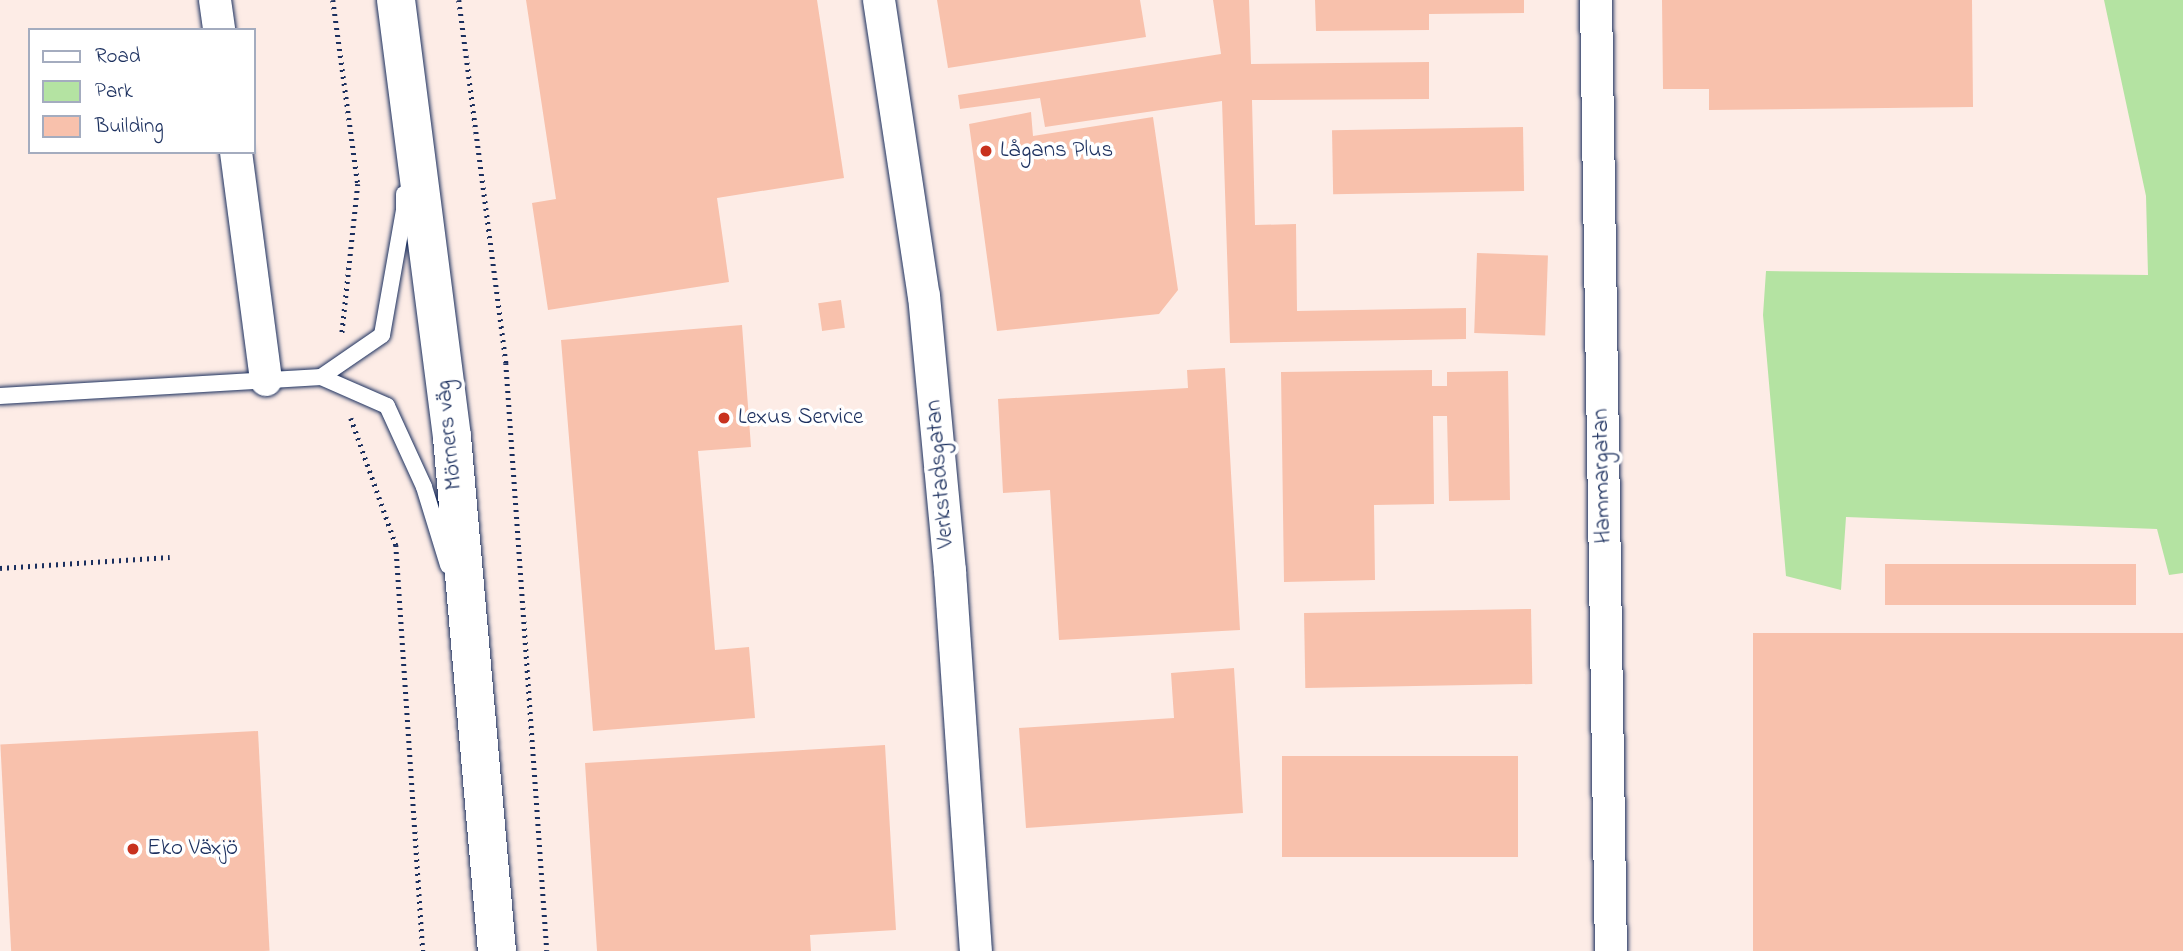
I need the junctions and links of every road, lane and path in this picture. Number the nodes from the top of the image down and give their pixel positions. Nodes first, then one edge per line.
1 (215, 0) edge
2 (332, 0) edge
3 (459, 0) edge
4 (878, 0) edge
5 (1596, 0) edge
6 (398, 13) edge
7 (219, 28) edge
8 (236, 154) edge
9 (344, 361) junction
10 (321, 377) junction
11 (266, 380) junction
12 (346, 388) junction
13 (0, 397) edge
14 (170, 557) dead end
15 (0, 568) edge
16 (469, 633) junction
17 (488, 872) junction
18 (424, 951) edge
19 (489, 951) edge
20 (497, 951) edge
21 (547, 951) edge
22 (976, 951) edge
23 (1611, 951) edge

1 - 7 street
2 - 9 path
3 - 21 path
4 - 22 street, Verkstadsgatan
5 - 23 street, Hammargatan
6 - 9 lane
6 - 16 main road, Mörners väg
8 - 11 street
9 - 10 lane
10 - 11 lane
10 - 12 lane
11 - 13 lane
12 - 16 lane
12 - 18 path
14 - 15 path
16 - 17 main road, Mörners väg
17 - 19 main road, Mörners väg
17 - 20 main road, Mörners väg

